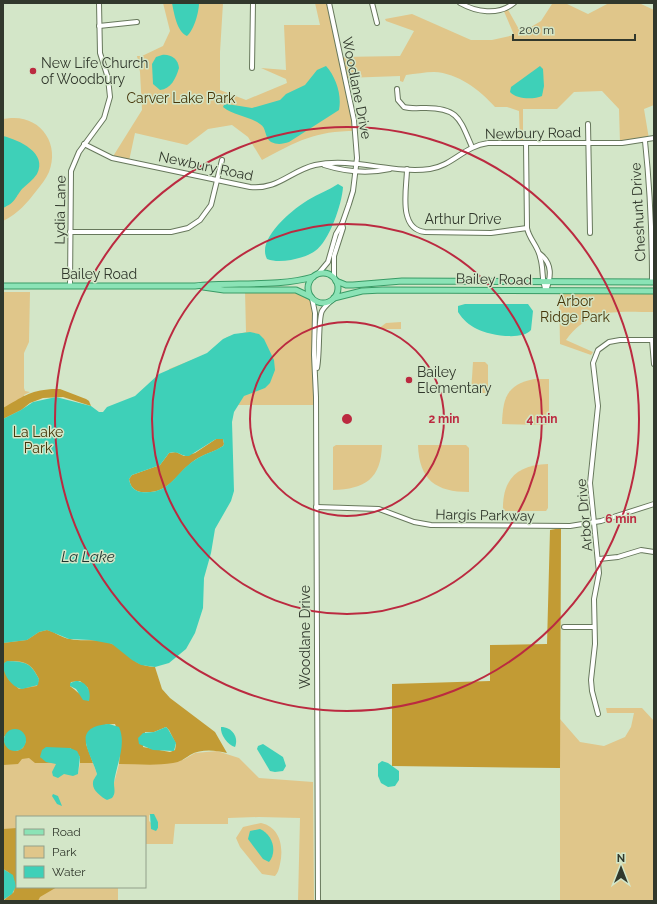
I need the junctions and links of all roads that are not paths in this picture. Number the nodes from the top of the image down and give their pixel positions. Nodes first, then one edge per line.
1 (99, 3) edge
2 (253, 3) edge
3 (329, 3) edge
4 (372, 3) edge
5 (460, 3) edge
6 (514, 3) edge
7 (137, 22) dead end
8 (377, 23) dead end
9 (100, 26) junction
10 (252, 68) dead end
11 (397, 89) dead end
12 (588, 124) dead end
13 (654, 138) edge
14 (644, 140) junction
15 (526, 143) junction
16 (588, 143) junction
17 (84, 144) junction
18 (472, 147) junction
19 (222, 160) dead end
20 (322, 164) junction
21 (356, 164) junction
22 (394, 169) junction
23 (407, 169) junction
24 (355, 172) junction
25 (217, 180) junction
26 (342, 224) junction
27 (527, 228) junction
28 (70, 232) junction
29 (590, 233) dead end
30 (653, 239) edge
31 (540, 254) junction
32 (318, 274) junction
33 (313, 277) junction
34 (335, 279) junction
35 (542, 282) junction
36 (549, 282) junction
37 (653, 282) edge
38 (3, 286) edge
39 (70, 286) junction
40 (194, 286) junction
41 (546, 291) junction
42 (654, 292) edge
43 (312, 297) junction
44 (334, 298) junction
45 (653, 340) edge
46 (654, 364) edge
47 (316, 372) junction
48 (654, 504) edge
49 (316, 507) junction
50 (594, 522) junction
51 (654, 552) edge
52 (599, 559) junction
53 (564, 627) dead end
54 (594, 627) junction
55 (598, 714) dead end
56 (318, 901) edge

1 - 9 street, Lydia Lane
2 - 10 street
3 - 21 street, Woodlane Drive
4 - 8 street
5 - 6 street
7 - 9 street
9 - 17 street, Lydia Lane
11 - 18 street
12 - 16 street
13 - 14 street, Newbury Road
14 - 16 street, Newbury Road
14 - 30 street, Cheshunt Drive
15 - 16 street, Newbury Road
15 - 18 street, Newbury Road
15 - 27 street
16 - 29 street
17 - 25 street, Newbury Road
17 - 28 street, Lydia Lane
18 - 23 street, Newbury Road
19 - 25 street
20 - 21 street, Newbury Road
20 - 24 street, Newbury Road
20 - 25 street, Newbury Road
21 - 22 street, Newbury Road
21 - 24 street, Woodlane Drive
22 - 23 street, Newbury Road
22 - 24 street, Newbury Road
23 - 27 street, Arthur Drive
24 - 26 street, Woodlane Drive
25 - 28 street
26 - 32 street, Woodlane Drive
26 - 34 street, Woodlane Drive
27 - 31 street
28 - 39 street, Lydia Lane
30 - 37 street, Cheshunt Drive
31 - 35 street
31 - 36 street
32 - 33 main road
32 - 34 main road
33 - 40 main road, Bailey Road
33 - 43 main road
34 - 35 main road, Bailey Road
34 - 44 main road
35 - 36 main road, Bailey Road
35 - 41 street
36 - 37 main road, Bailey Road
36 - 41 street
38 - 39 main road, Bailey Road
39 - 40 main road, Bailey Road
40 - 43 main road, Bailey Road
41 - 42 main road, Bailey Road
41 - 44 main road, Bailey Road
43 - 44 main road
43 - 47 street, Woodlane Drive
44 - 47 street, Woodlane Drive
45 - 46 street
45 - 50 street, Arbor Drive
47 - 49 street, Woodlane Drive
48 - 50 street, Hargis Parkway
49 - 50 street, Hargis Parkway
49 - 56 street, Woodlane Drive
50 - 52 street, Arbor Drive
51 - 52 street
52 - 54 street, Arbor Drive
53 - 54 street
54 - 55 street, Arbor Drive

